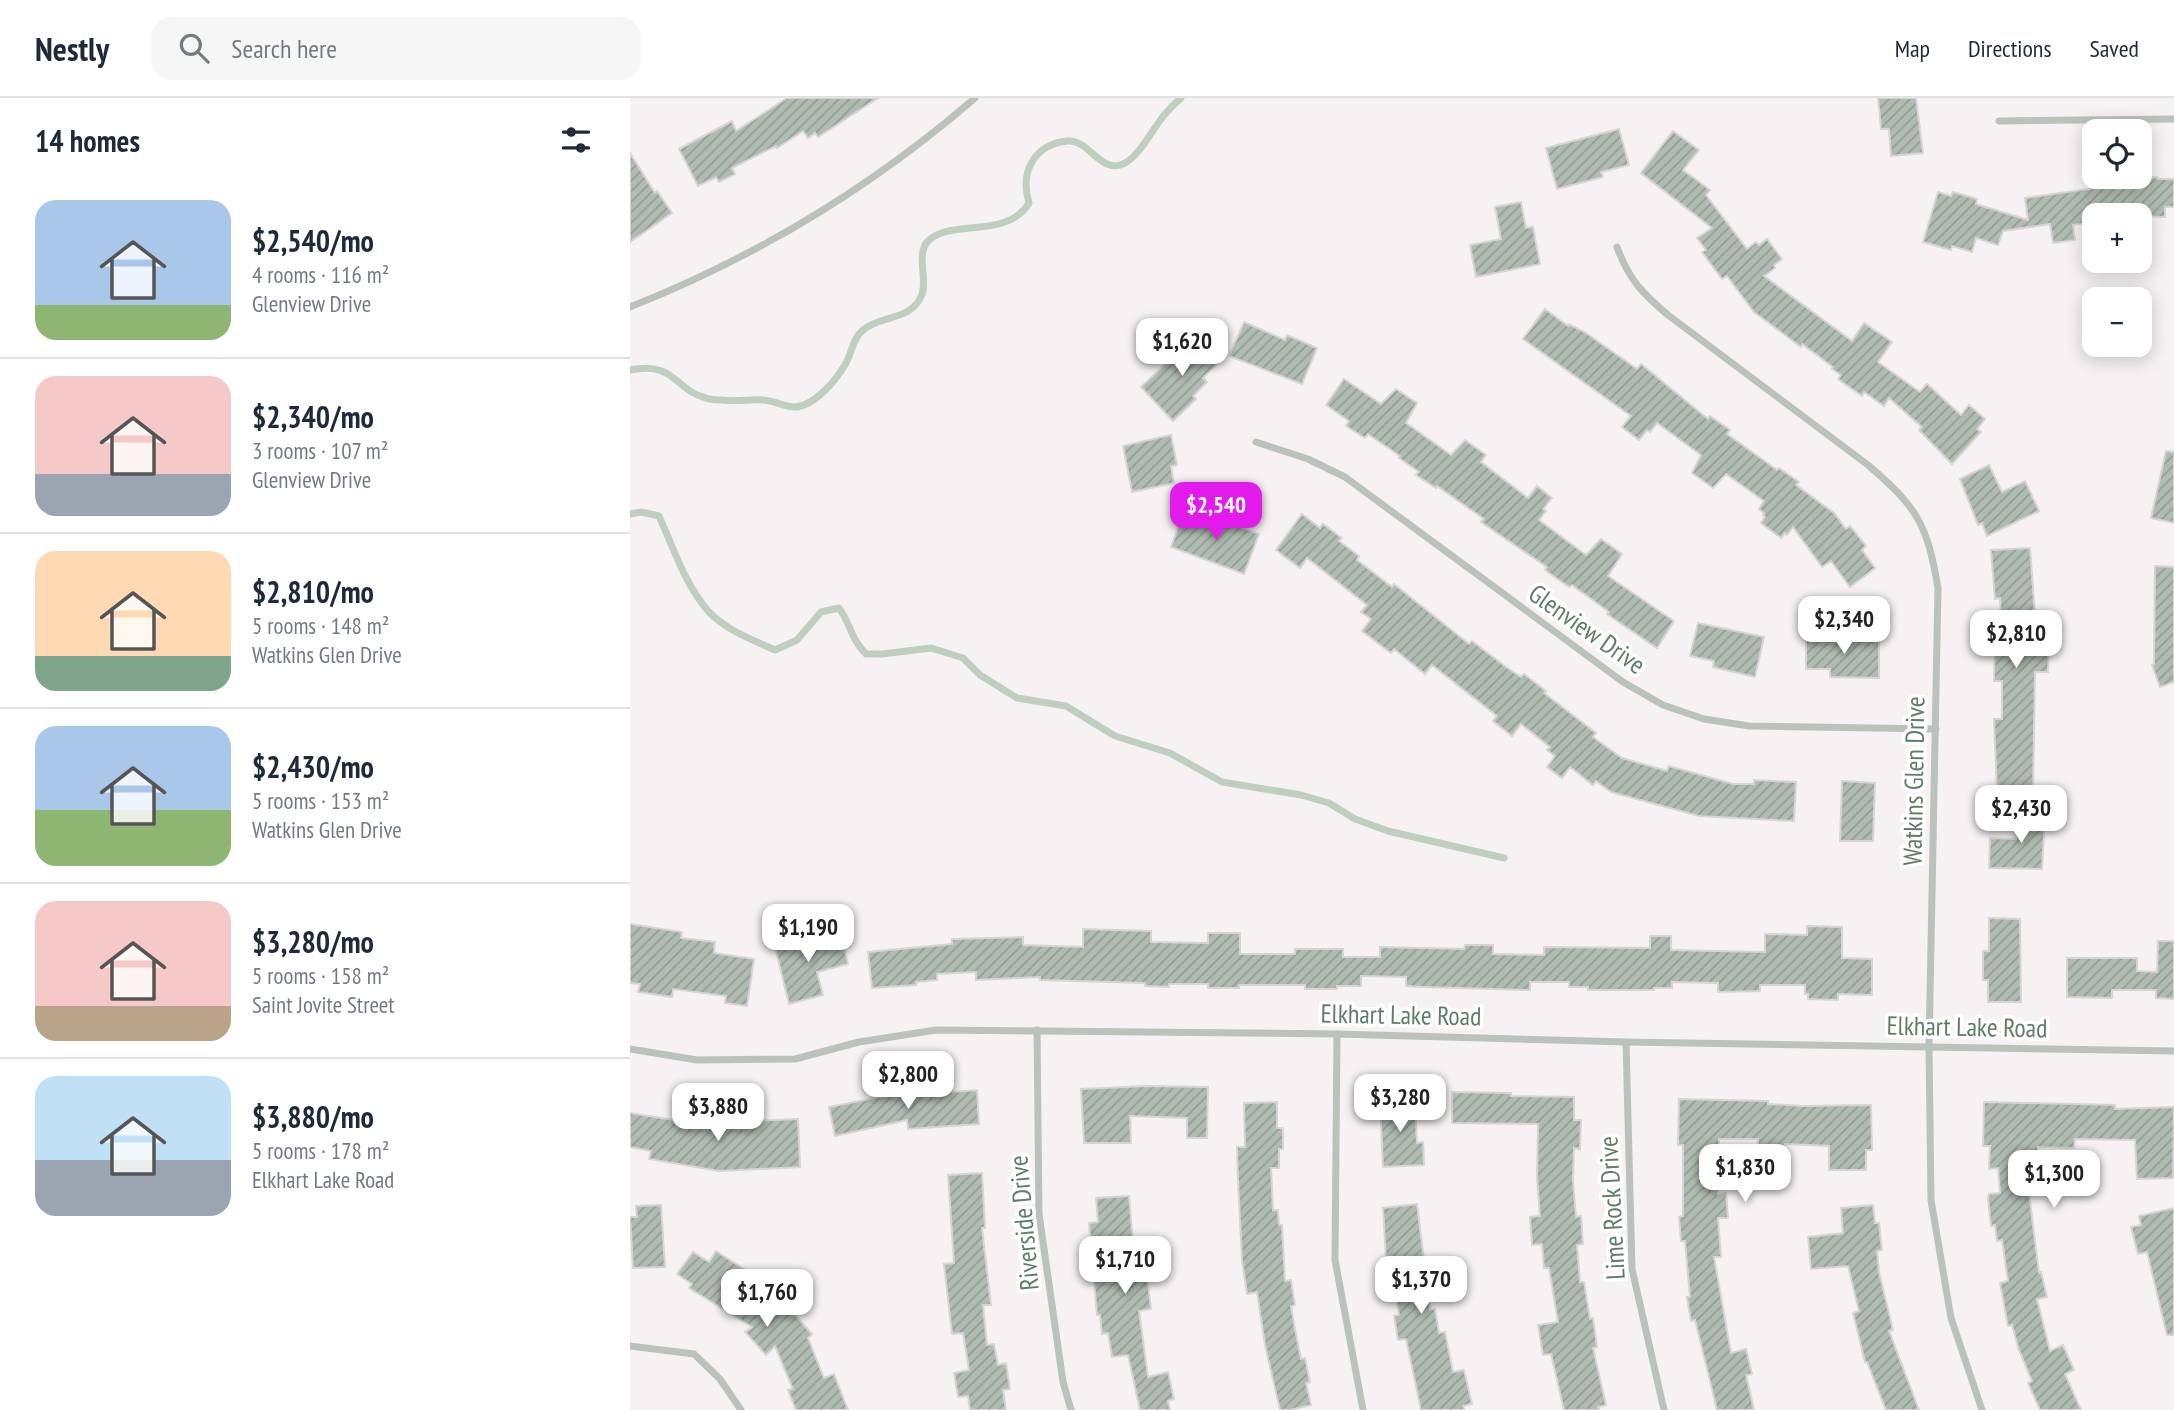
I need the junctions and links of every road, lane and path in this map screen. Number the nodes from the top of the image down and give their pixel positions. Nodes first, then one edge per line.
1 (975, 98) edge
2 (2174, 119) edge
3 (1998, 121) dead end
4 (1617, 247) dead end
5 (630, 307) edge
6 (1256, 442) dead end
7 (1936, 729) junction
8 (1037, 1031) junction
9 (1337, 1034) junction
10 (1626, 1042) junction
11 (1929, 1047) junction
12 (630, 1049) edge
13 (2174, 1051) edge
14 (630, 1346) edge
15 (741, 1410) edge
16 (1071, 1410) edge
17 (1363, 1410) edge
18 (1664, 1410) edge
19 (1982, 1410) edge

1 - 5 street
2 - 3 street
4 - 7 street, Watkins Glen Drive
6 - 7 street, Glenview Drive
7 - 11 street, Watkins Glen Drive
8 - 9 street, Elkhart Lake Road
8 - 12 street, Elkhart Lake Road
8 - 16 street, Riverside Drive
9 - 10 street, Elkhart Lake Road
9 - 17 street
10 - 11 street, Elkhart Lake Road
10 - 18 street, Lime Rock Drive
11 - 13 street, Elkhart Lake Road
11 - 19 street, Watkins Glen Drive
14 - 15 street

